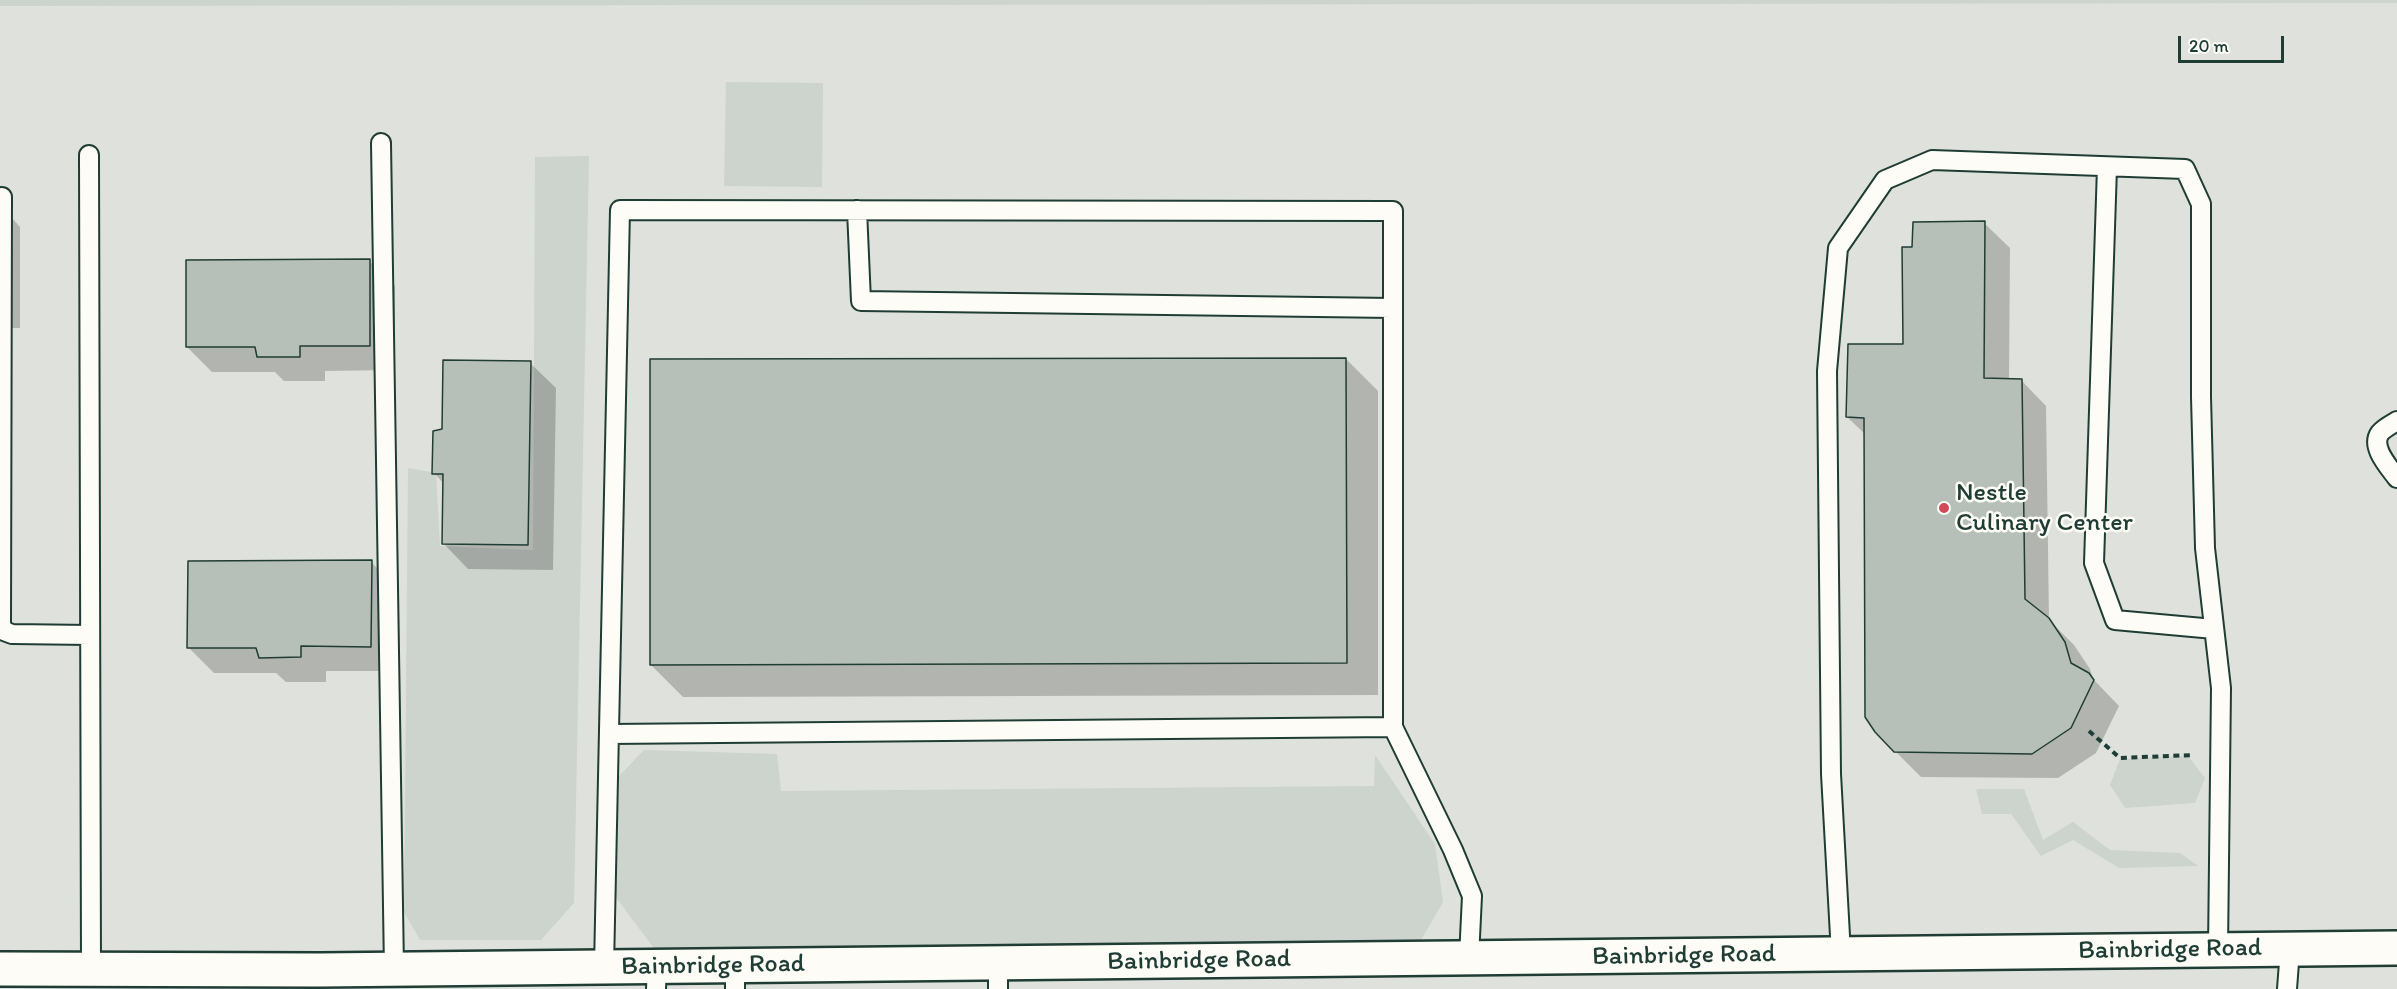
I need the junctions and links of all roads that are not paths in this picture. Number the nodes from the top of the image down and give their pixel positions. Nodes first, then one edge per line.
1 (381, 143) dead end
2 (89, 155) dead end
3 (2106, 167) junction
4 (2, 197) dead end
5 (858, 210) junction
6 (1393, 308) junction
7 (2397, 421) edge
8 (2397, 478) edge
9 (2214, 629) junction
10 (90, 635) junction
11 (1394, 727) junction
12 (609, 734) junction
13 (2397, 948) edge
14 (2218, 949) junction
15 (2290, 949) junction
16 (1841, 954) junction
17 (1469, 958) junction
18 (604, 967) junction
19 (0, 969) edge
20 (91, 969) junction
21 (394, 969) junction
22 (998, 976) edge
23 (735, 977) edge
24 (657, 978) edge
25 (294, 979) edge
26 (2287, 989) edge

1 - 21 lane
2 - 10 lane
3 - 9 lane
3 - 9 lane
3 - 16 lane
4 - 10 lane
5 - 6 lane
5 - 6 lane
5 - 12 lane
6 - 11 lane
7 - 8 lane
9 - 14 lane
10 - 20 lane
11 - 12 lane
11 - 17 lane
12 - 18 lane
13 - 15 street, Bainbridge Road
14 - 15 street, Bainbridge Road
14 - 16 street, Bainbridge Road
15 - 26 lane
16 - 17 street, Bainbridge Road
17 - 22 street, Bainbridge Road
18 - 21 street, Bainbridge Road
18 - 24 street, Bainbridge Road
19 - 20 street, Bainbridge Road
20 - 25 street, Bainbridge Road
21 - 25 street, Bainbridge Road
22 - 23 street, Bainbridge Road
23 - 24 street, Bainbridge Road

